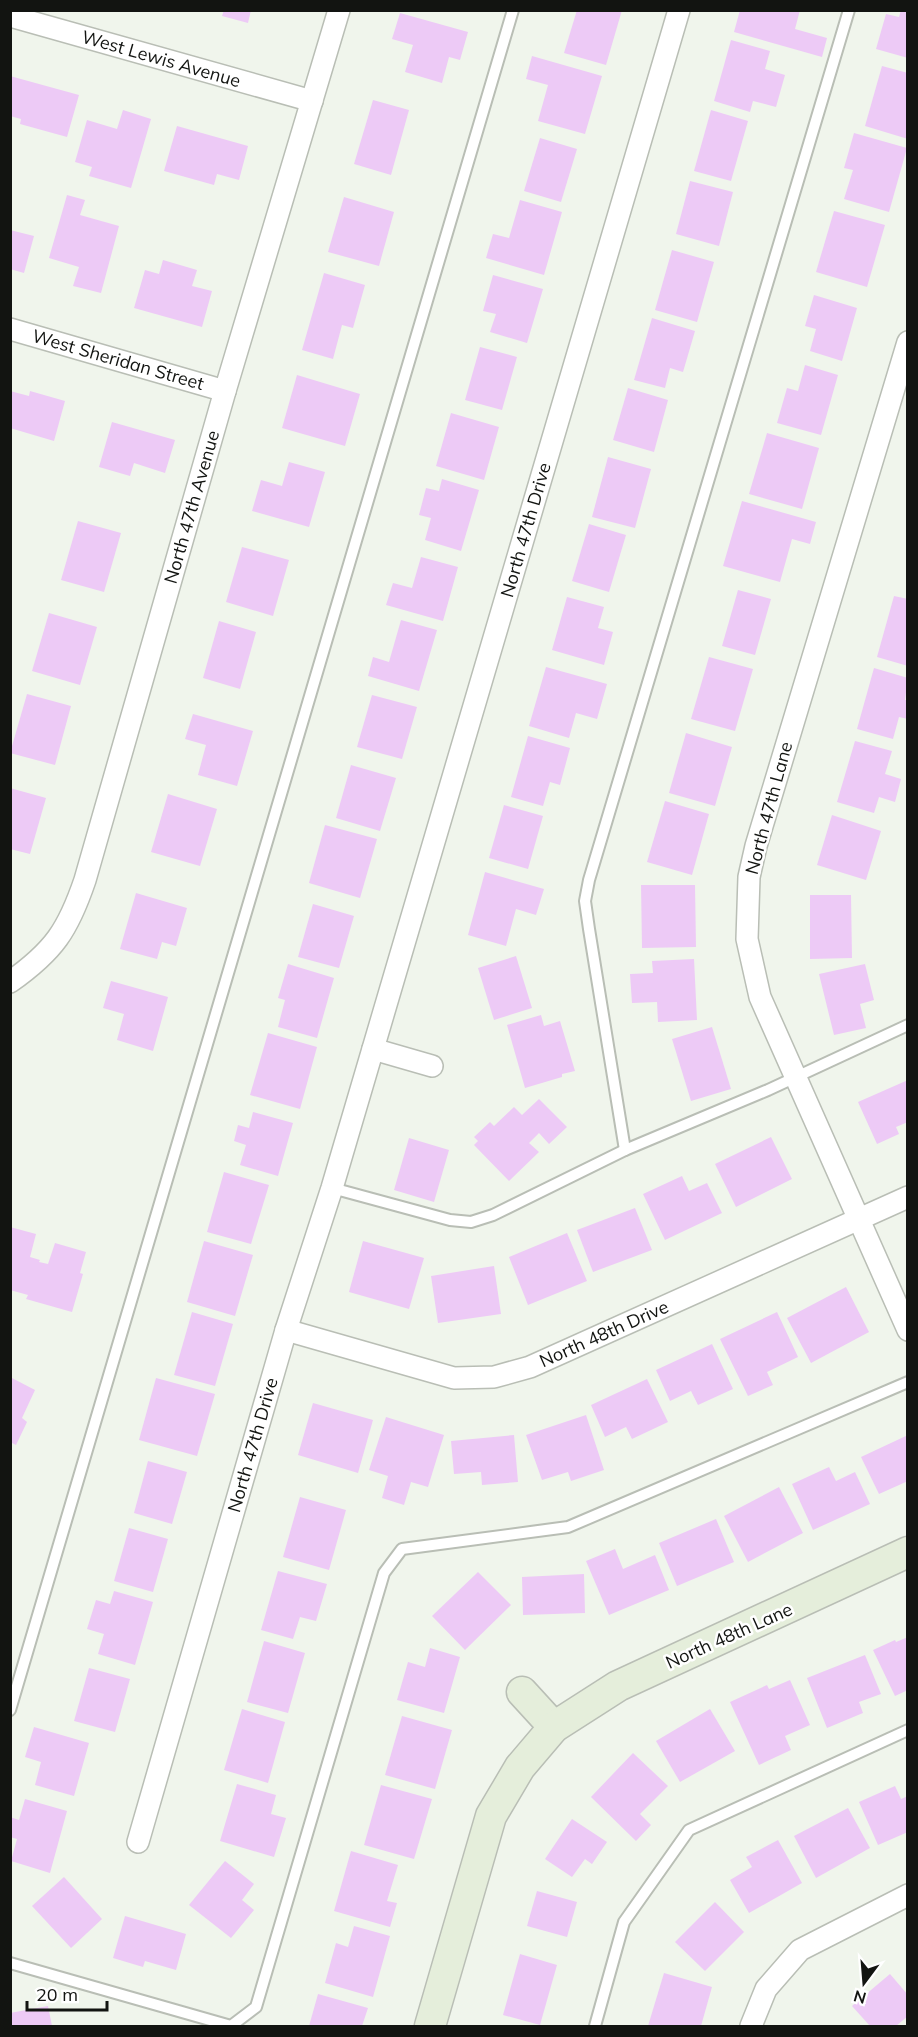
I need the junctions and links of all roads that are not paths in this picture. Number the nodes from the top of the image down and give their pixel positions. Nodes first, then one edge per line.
1 (339, 10) edge
2 (513, 10) edge
3 (679, 10) edge
4 (849, 10) edge
5 (10, 16) edge
6 (312, 101) junction
7 (10, 329) edge
8 (908, 342) edge
9 (225, 391) junction
10 (10, 982) edge
11 (908, 1025) edge
12 (373, 1049) junction
13 (432, 1066) dead end
14 (795, 1077) junction
15 (626, 1150) junction
16 (332, 1188) junction
17 (908, 1197) edge
18 (857, 1220) junction
19 (286, 1330) junction
20 (908, 1330) edge
21 (908, 1382) edge
22 (908, 1552) edge
23 (522, 1692) dead end
24 (10, 1710) edge
25 (554, 1727) junction
26 (908, 1730) edge
27 (138, 1842) dead end
28 (908, 1895) edge
29 (10, 1963) edge
30 (430, 2026) edge
31 (595, 2026) edge
32 (750, 2026) edge

1 - 6 street, North 47th Avenue
2 - 24 lane
3 - 12 street, North 47th Drive
4 - 15 lane
5 - 6 street, West Lewis Avenue
6 - 9 street, North 47th Avenue
7 - 9 street, West Sheridan Street
8 - 14 street, North 47th Lane
9 - 10 street, North 47th Avenue
11 - 14 lane
12 - 13 street
12 - 16 street, North 47th Drive
14 - 15 lane
14 - 18 street, North 47th Lane
15 - 16 lane
16 - 19 street, North 47th Drive
17 - 18 street, North 48th Drive
18 - 19 street, North 48th Drive
18 - 20 street, North 47th Lane
19 - 27 street, North 47th Drive
21 - 29 lane
22 - 25 street, North 48th Lane
23 - 25 street
25 - 30 street, North 48th Lane
26 - 31 lane
28 - 32 street

